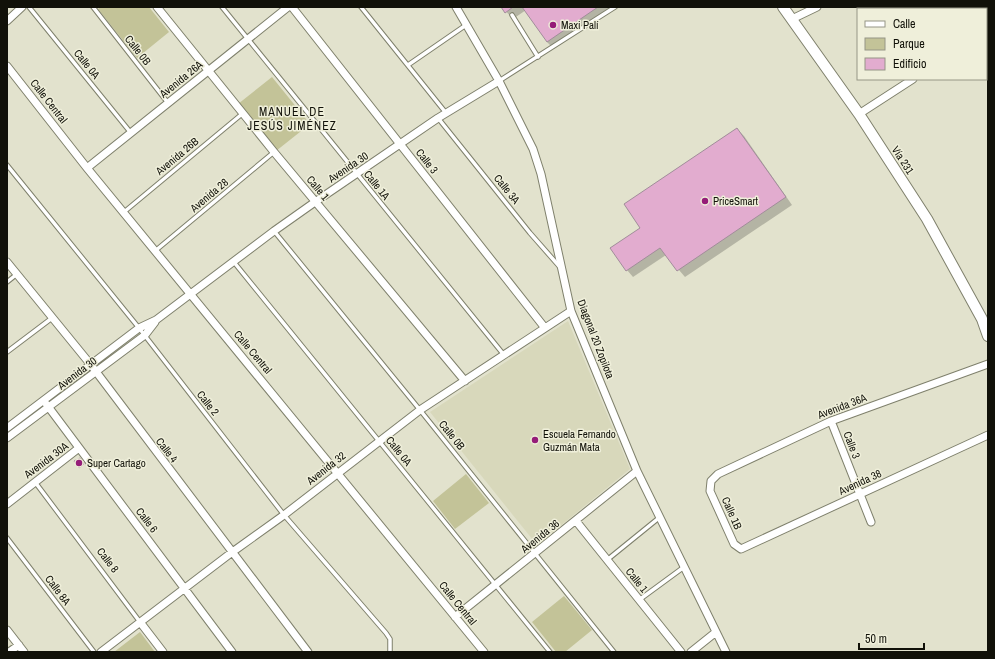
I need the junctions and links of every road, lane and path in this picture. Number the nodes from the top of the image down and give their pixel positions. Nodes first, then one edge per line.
1 (22, 7) edge
2 (29, 7) edge
3 (93, 7) edge
4 (157, 7) edge
5 (222, 7) edge
6 (288, 7) edge
7 (292, 7) edge
8 (361, 7) edge
9 (456, 7) edge
10 (615, 7) edge
11 (783, 7) edge
12 (817, 7) edge
13 (512, 15) dead end
14 (792, 19) junction
15 (7, 21) edge
16 (466, 24) junction
17 (247, 40) junction
18 (538, 57) junction
19 (408, 65) junction
20 (7, 66) edge
21 (208, 71) junction
22 (911, 80) edge
23 (499, 81) junction
24 (168, 103) junction
25 (446, 113) junction
26 (242, 114) junction
27 (859, 114) junction
28 (438, 118) junction
29 (131, 133) junction
30 (400, 144) junction
31 (274, 152) junction
32 (7, 165) edge
33 (87, 168) junction
34 (357, 174) junction
35 (315, 202) junction
36 (124, 212) junction
37 (274, 231) junction
38 (155, 251) junction
39 (233, 261) junction
40 (7, 262) edge
41 (563, 270) junction
42 (17, 274) junction
43 (7, 282) edge
44 (191, 295) junction
45 (571, 311) junction
46 (52, 318) junction
47 (156, 320) junction
48 (139, 328) junction
49 (545, 328) junction
50 (145, 335) junction
51 (988, 336) edge
52 (7, 352) edge
53 (504, 355) junction
54 (988, 364) edge
55 (90, 365) junction
56 (96, 373) junction
57 (465, 381) junction
58 (44, 401) junction
59 (49, 408) junction
60 (420, 410) junction
61 (831, 421) junction
62 (7, 428) edge
63 (988, 435) edge
64 (7, 438) edge
65 (379, 441) junction
66 (79, 448) junction
67 (637, 471) junction
68 (338, 472) junction
69 (711, 481) joint
70 (35, 482) junction
71 (860, 495) junction
72 (7, 504) edge
73 (284, 515) junction
74 (660, 517) junction
75 (576, 521) junction
76 (871, 522) dead end
77 (7, 538) edge
78 (741, 549) joint
79 (231, 553) junction
80 (535, 554) junction
81 (607, 560) junction
82 (684, 567) junction
83 (496, 585) junction
84 (185, 588) junction
85 (639, 600) junction
86 (455, 617) junction
87 (140, 622) junction
88 (7, 630) edge
89 (716, 632) junction
90 (19, 645) junction
91 (9, 652) edge
92 (24, 652) edge
93 (94, 652) edge
94 (101, 652) edge
95 (163, 652) edge
96 (232, 652) edge
97 (308, 652) edge
98 (390, 652) edge
99 (484, 652) edge
100 (550, 652) edge
101 (614, 652) edge
102 (681, 652) edge
103 (691, 652) edge
104 (726, 652) edge

1 - 15 street
2 - 29 lane, Calle 0A
3 - 24 lane, Calle 0B
4 - 21 street, Calle 1
5 - 17 lane, Calle 1A
6 - 17 street, Avenida 26A
7 - 30 street, Calle 3
8 - 19 lane
9 - 16 street, Diagonal 20 Zopilota
10 - 18 lane
11 - 14 main road, Vía 231
12 - 14 street
13 - 18 lane
14 - 27 main road, Vía 231
16 - 19 lane
16 - 23 street, Diagonal 20 Zopilota
17 - 21 street, Avenida 26A
17 - 34 lane, Calle 1A
18 - 23 lane
19 - 25 lane
20 - 33 street, Calle Central
21 - 24 street, Avenida 26A
21 - 26 street, Calle 1
22 - 27 street
23 - 25 street, Avenida 30
23 - 41 street, Diagonal 20 Zopilota
24 - 29 street, Avenida 26A
25 - 28 street, Avenida 30
26 - 31 street, Calle 1
26 - 36 lane, Avenida 26B
27 - 51 main road, Vía 231
28 - 30 street, Avenida 30
28 - 41 lane, Calle 3A
29 - 33 street, Avenida 26A
30 - 34 street, Avenida 30
30 - 49 street, Calle 3
31 - 35 street, Calle 1
31 - 38 lane, Avenida 28
32 - 48 lane, Calle 2
33 - 36 street, Calle Central
34 - 35 street, Avenida 30
34 - 53 lane, Calle 1A
35 - 37 street, Avenida 30
35 - 57 street, Calle 1
36 - 38 street, Calle Central
37 - 39 street, Avenida 30
37 - 60 lane, Calle 0B
38 - 44 street, Calle Central
39 - 44 street, Avenida 30
39 - 65 lane, Calle 0A
40 - 42 street, Calle 4
41 - 45 street, Diagonal 20 Zopilota
42 - 43 lane
42 - 46 street, Calle 4
44 - 47 street, Avenida 30
44 - 68 street, Calle Central
45 - 49 street, Avenida 32
45 - 67 street, Diagonal 20 Zopilota
46 - 52 lane
46 - 55 street, Calle 4
47 - 48 street, Avenida 30
47 - 50 street, Avenida 30
48 - 50 lane, Calle 2
48 - 55 street, Avenida 30
49 - 53 street, Avenida 32
50 - 56 street, Avenida 30
50 - 73 lane, Calle 2
53 - 57 street, Avenida 32
54 - 61 street, Avenida 36A
55 - 56 street, Calle 4
55 - 58 street, Avenida 30
56 - 59 street, Avenida 30
56 - 79 street, Calle 4
57 - 60 street, Avenida 32
58 - 59 street, Calle 6
58 - 62 street, Avenida 30
59 - 64 street, Avenida 30
59 - 66 street, Calle 6
60 - 65 street, Avenida 32
60 - 80 lane, Calle 0B
61 - 69 street, Avenida 36A
61 - 71 street, Calle 3
63 - 71 street, Avenida 38
65 - 68 street, Avenida 32
65 - 83 lane, Calle 0A
66 - 70 street, Avenida 30A
66 - 84 street, Calle 6
67 - 74 street, Diagonal 20 Zopilota
67 - 75 street, Avenida 36
68 - 73 street, Avenida 32
68 - 86 street, Calle Central
69 - 78 street, Calle 1B
70 - 72 street, Avenida 30A
70 - 87 lane, Calle 8
71 - 76 street, Calle 3
71 - 78 street, Avenida 38
73 - 79 street, Avenida 32
73 - 98 lane, Calle 2
74 - 81 lane
74 - 82 street, Diagonal 20 Zopilota
75 - 80 street, Avenida 36
75 - 81 street, Calle 1
77 - 93 lane, Calle 8A
79 - 84 street, Avenida 32
79 - 97 street, Calle 4
80 - 83 street, Avenida 36
80 - 101 lane, Calle 0B
81 - 85 street, Calle 1
82 - 85 lane
82 - 89 street, Diagonal 20 Zopilota
83 - 86 street, Avenida 36
83 - 100 lane, Calle 0A
84 - 87 street, Avenida 32
84 - 96 street, Calle 6
85 - 102 street, Calle 1
86 - 99 street, Calle Central
87 - 94 street, Avenida 32
87 - 95 street, Calle 8
88 - 90 street
89 - 103 street
89 - 104 street, Diagonal 20 Zopilota
90 - 91 street
90 - 92 street

